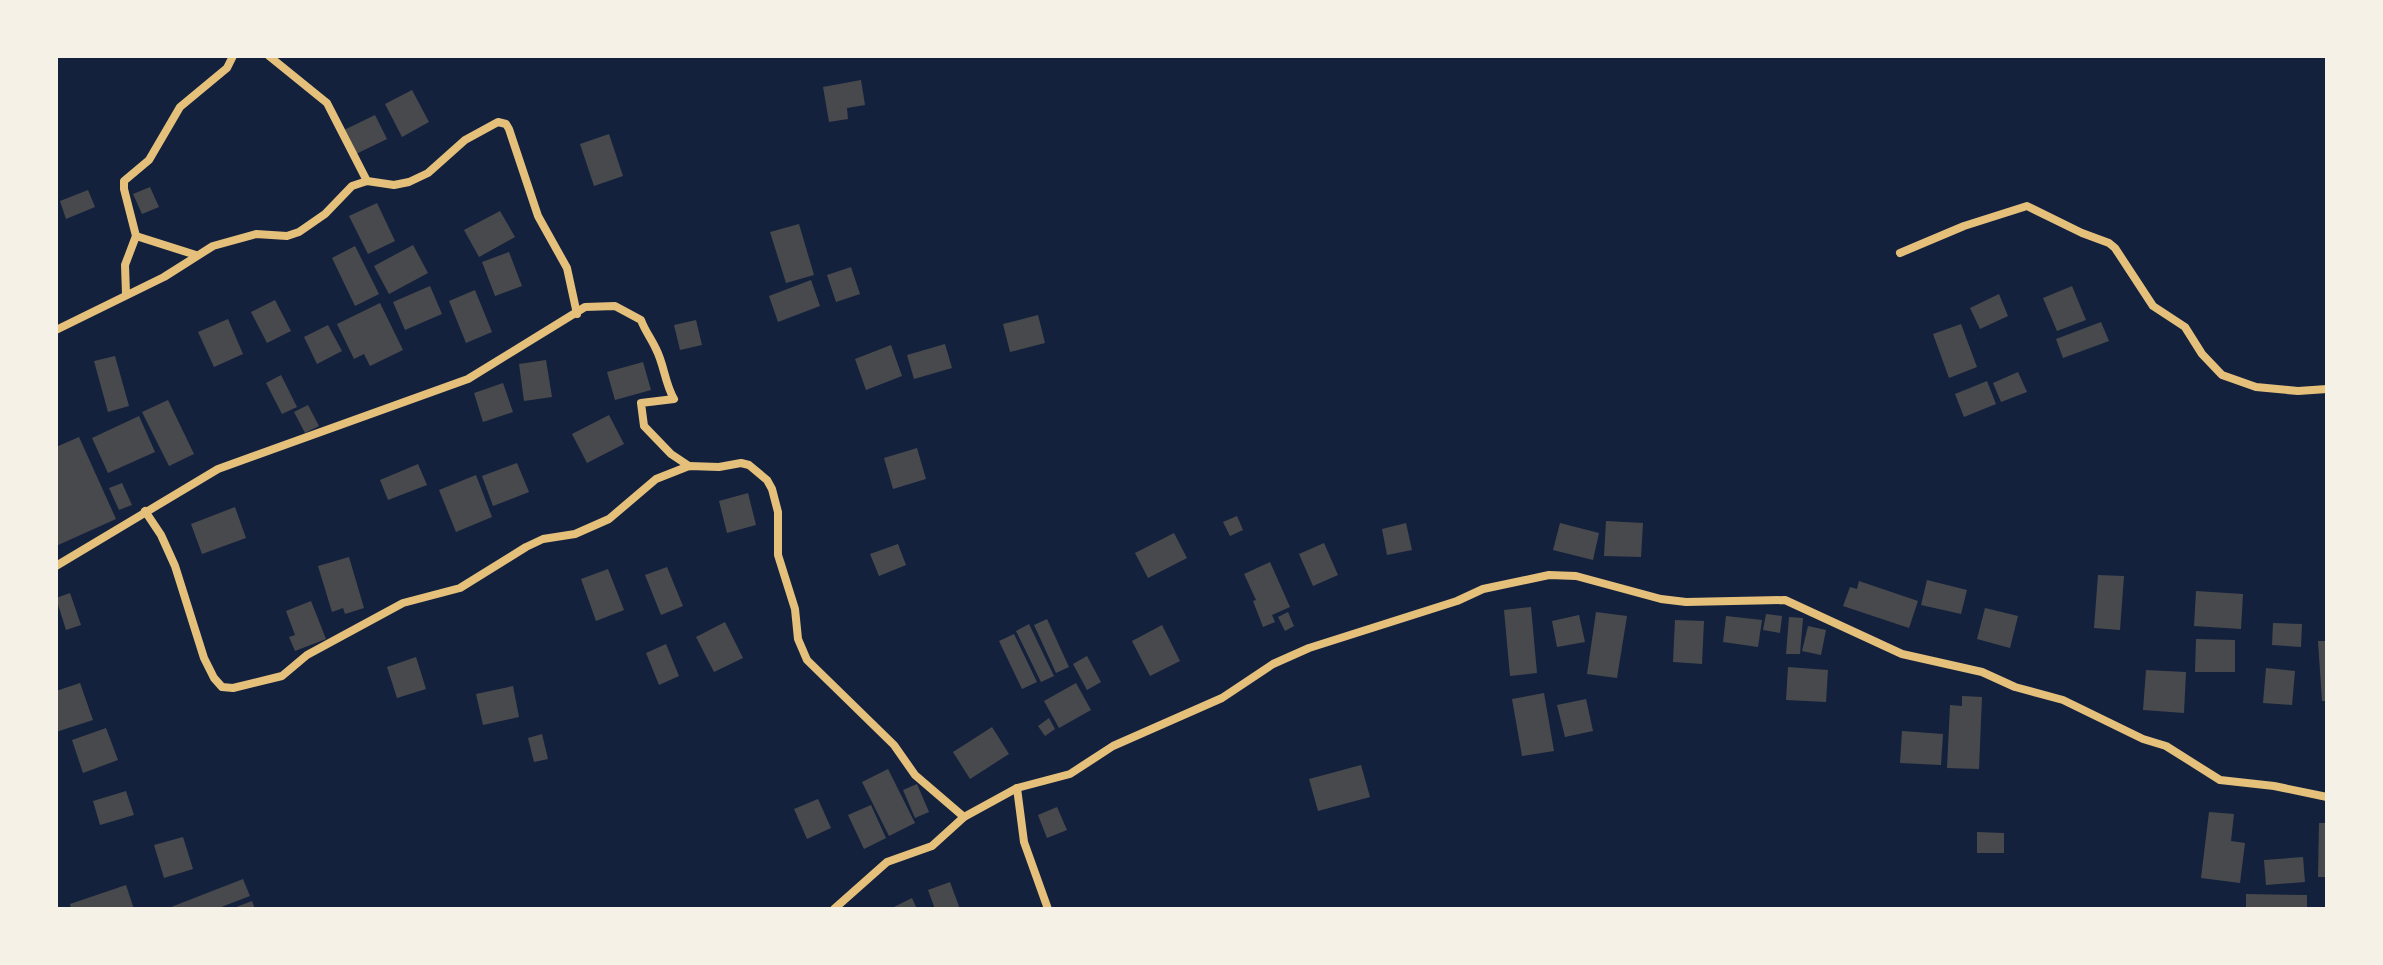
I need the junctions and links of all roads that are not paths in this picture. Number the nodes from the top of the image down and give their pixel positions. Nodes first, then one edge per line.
1 (233, 56) edge
2 (269, 56) edge
3 (367, 181) junction
4 (136, 236) junction
5 (1900, 253) dead end
6 (196, 255) junction
7 (126, 294) junction
8 (577, 314) junction
9 (56, 330) edge
10 (2327, 389) edge
11 (689, 466) junction
12 (145, 511) junction
13 (56, 566) edge
14 (1017, 788) junction
15 (2327, 797) edge
16 (964, 817) junction
17 (834, 909) edge
18 (1048, 909) edge

1 - 4 street
2 - 3 street
3 - 6 street
3 - 8 street
4 - 6 street
4 - 7 street
5 - 10 street
6 - 7 street
7 - 9 street
8 - 11 street
8 - 12 street
11 - 12 street
11 - 16 street
12 - 13 street
14 - 15 street
14 - 16 street
14 - 18 street
16 - 17 street

